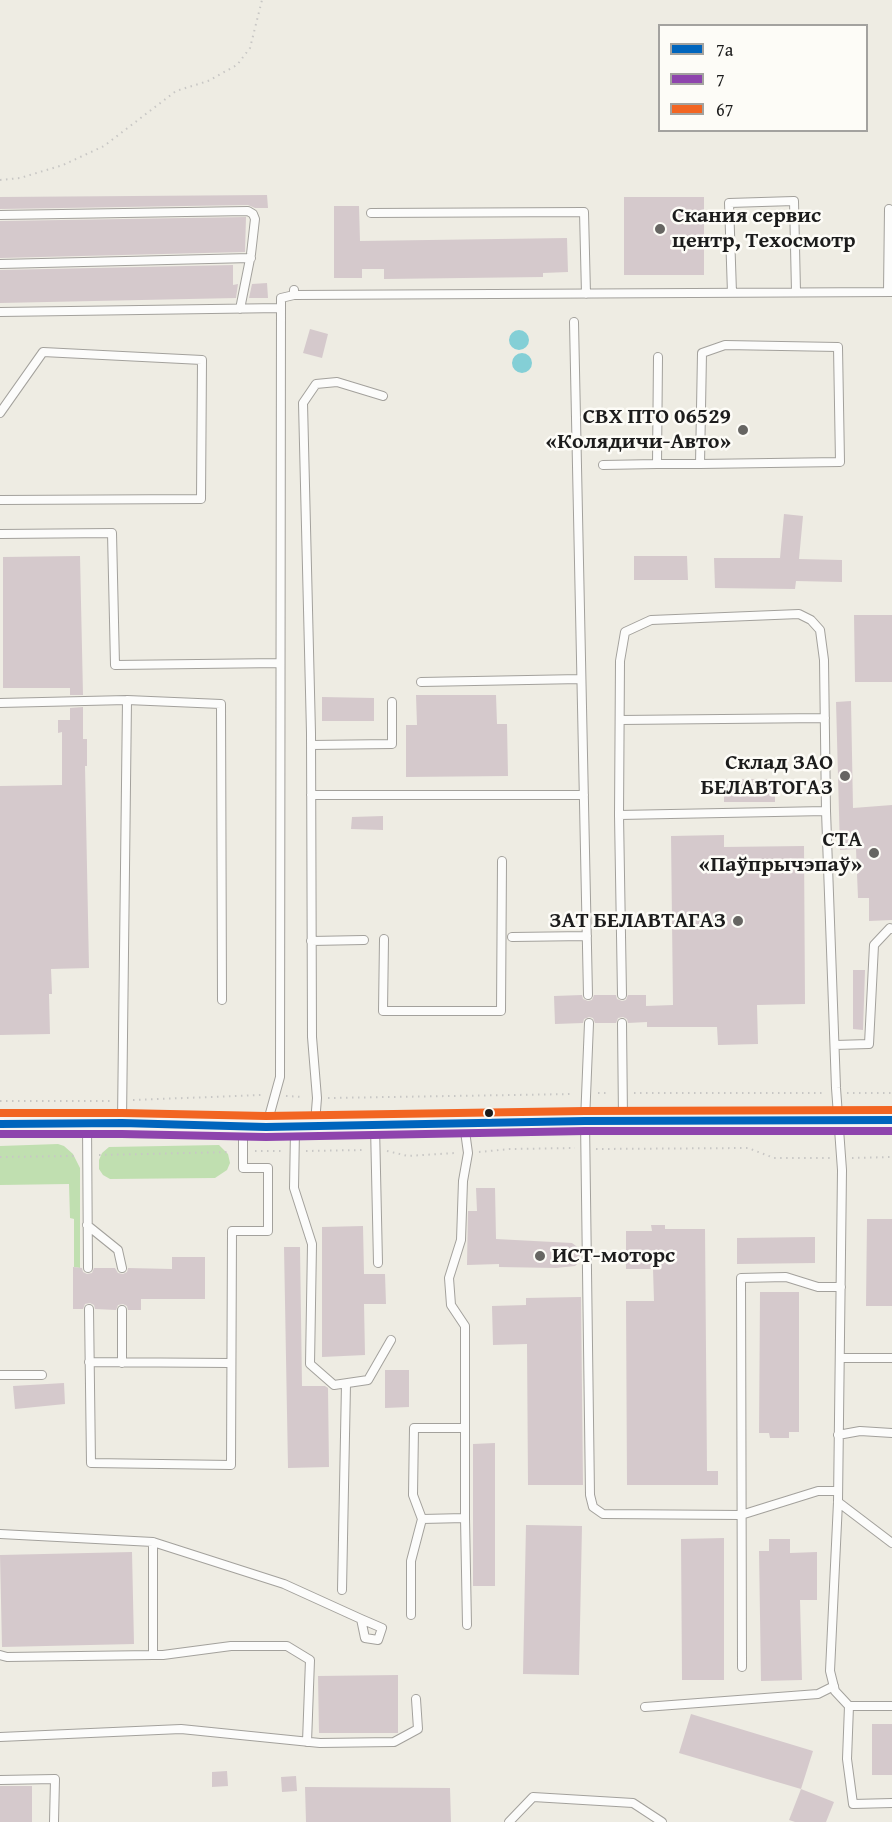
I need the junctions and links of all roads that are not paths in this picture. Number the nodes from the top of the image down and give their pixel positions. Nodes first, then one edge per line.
1 (889, 209) dead end
2 (371, 213) dead end
3 (0, 215) edge
4 (250, 258) junction
5 (0, 264) edge
6 (796, 292) junction
7 (890, 292) edge
8 (732, 293) junction
9 (586, 294) junction
10 (281, 308) junction
11 (240, 309) junction
12 (0, 312) edge
13 (574, 322) dead end
14 (658, 357) dead end
15 (383, 396) dead end
16 (0, 413) edge
17 (657, 464) junction
18 (700, 464) junction
19 (603, 465) dead end
20 (0, 500) edge
21 (0, 534) edge
22 (280, 663) junction
23 (581, 679) junction
24 (421, 682) dead end
25 (127, 700) junction
26 (392, 702) dead end
27 (0, 703) edge
28 (825, 718) junction
29 (620, 720) junction
30 (311, 745) junction
31 (311, 795) junction
32 (584, 795) junction
33 (826, 811) junction
34 (619, 815) junction
35 (502, 861) dead end
36 (892, 929) edge
37 (586, 936) junction
38 (512, 937) dead end
39 (384, 939) dead end
40 (311, 940) junction
41 (364, 940) dead end
42 (588, 995) dead end
43 (622, 995) dead end
44 (222, 1000) dead end
45 (589, 1023) dead end
46 (622, 1023) dead end
47 (835, 1045) junction
48 (122, 1112) junction
49 (838, 1120) junction
50 (892, 1120) edge
51 (585, 1121) junction
52 (623, 1121) junction
53 (0, 1124) edge
54 (87, 1124) junction
55 (464, 1124) junction
56 (375, 1125) junction
57 (255, 1126) junction
58 (304, 1126) junction
59 (87, 1225) junction
60 (378, 1263) dead end
61 (88, 1268) dead end
62 (122, 1268) dead end
63 (841, 1287) junction
64 (88, 1309) dead end
65 (122, 1310) dead end
66 (391, 1340) dead end
67 (840, 1358) junction
68 (892, 1358) edge
69 (90, 1362) junction
70 (122, 1363) junction
71 (230, 1363) junction
72 (0, 1375) edge
73 (42, 1375) dead end
74 (346, 1384) junction
75 (465, 1428) junction
76 (892, 1433) edge
77 (838, 1435) junction
78 (838, 1491) junction
79 (838, 1502) junction
80 (741, 1515) junction
81 (465, 1518) junction
82 (422, 1519) junction
83 (0, 1534) edge
84 (153, 1542) junction
85 (891, 1542) edge
86 (342, 1590) dead end
87 (411, 1615) dead end
88 (361, 1619) dead end
89 (467, 1625) dead end
90 (0, 1655) edge
91 (153, 1655) junction
92 (742, 1667) dead end
93 (834, 1686) junction
94 (416, 1699) dead end
95 (849, 1706) junction
96 (892, 1706) edge
97 (645, 1707) dead end
98 (0, 1737) edge
99 (308, 1742) junction
100 (0, 1780) edge
101 (892, 1803) edge
102 (54, 1822) edge
103 (509, 1822) edge
104 (662, 1822) edge

1 - 7 lane
2 - 9 lane
3 - 4 lane
4 - 5 lane
4 - 11 lane
6 - 7 lane
6 - 8 lane
6 - 8 lane
8 - 9 lane
9 - 10 lane
10 - 11 lane
10 - 22 lane
11 - 12 lane
13 - 23 lane
14 - 17 lane
15 - 30 lane
16 - 20 lane
17 - 18 lane
17 - 19 lane
18 - 18 lane
21 - 22 lane
22 - 57 lane
23 - 24 lane
23 - 32 lane
25 - 27 lane
25 - 44 lane
25 - 48 lane
26 - 30 lane
28 - 29 lane
28 - 29 lane
28 - 33 lane
29 - 34 lane
30 - 31 lane
31 - 32 lane
31 - 40 lane
32 - 37 lane
33 - 34 lane
33 - 47 lane
34 - 43 lane
35 - 39 lane
36 - 47 lane
37 - 38 lane
37 - 42 lane
40 - 41 lane
40 - 58 lane
45 - 51 lane
46 - 52 lane
47 - 49 lane
48 - 54 street
48 - 57 street
49 - 50 street
49 - 52 street
49 - 63 lane
51 - 52 street
51 - 55 street
51 - 80 lane
53 - 54 street
54 - 59 lane
55 - 56 street
55 - 75 lane
56 - 58 street
56 - 60 lane
57 - 58 street
57 - 71 lane
58 - 74 lane
59 - 61 lane
59 - 62 lane
63 - 67 lane
63 - 80 lane
64 - 69 lane
65 - 70 lane
66 - 74 lane
67 - 68 lane
67 - 77 lane
69 - 70 lane
69 - 71 lane
70 - 71 lane
72 - 73 lane
74 - 86 lane
75 - 81 lane
75 - 82 lane
76 - 77 lane
77 - 78 lane
78 - 79 lane
78 - 80 lane
79 - 85 lane
79 - 93 lane
80 - 92 lane
81 - 82 lane
81 - 89 lane
82 - 87 lane
83 - 84 lane
84 - 88 lane
84 - 91 lane
90 - 91 lane
91 - 99 lane
93 - 95 lane
93 - 97 lane
94 - 99 lane
95 - 96 lane
95 - 101 lane
98 - 99 lane
100 - 102 lane
103 - 104 lane

